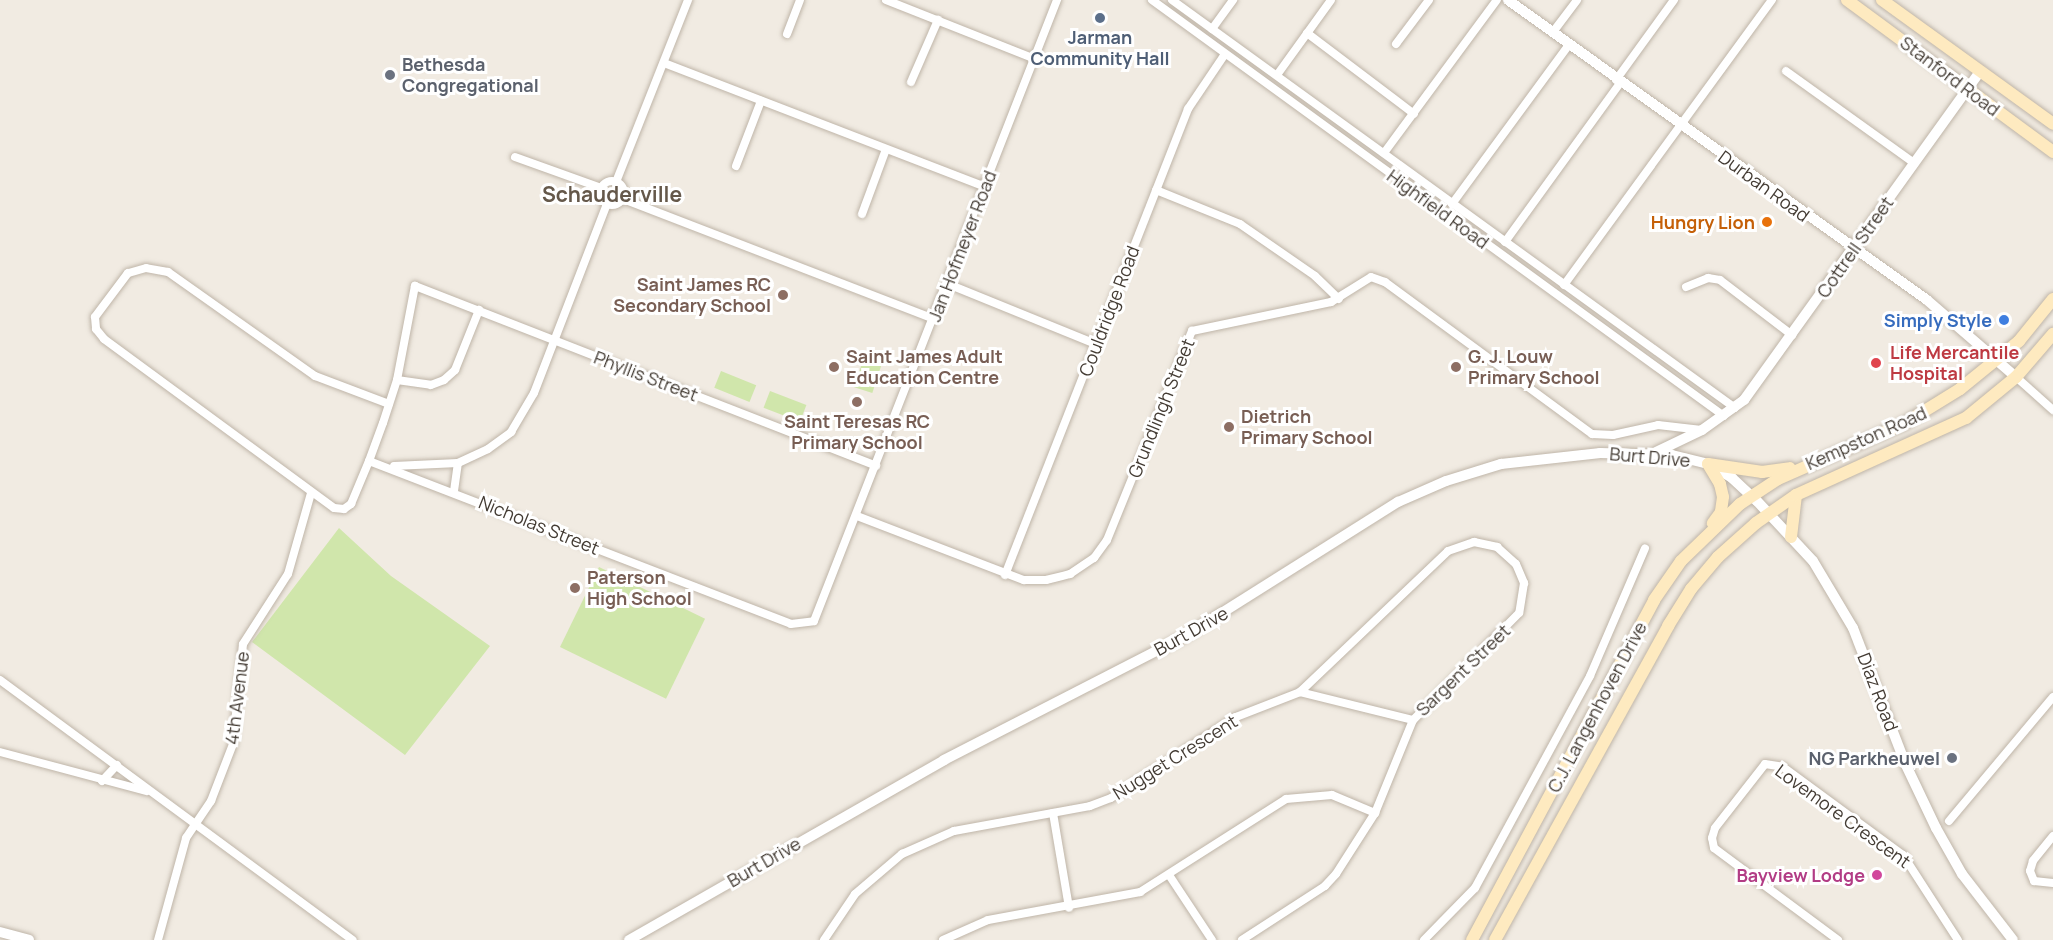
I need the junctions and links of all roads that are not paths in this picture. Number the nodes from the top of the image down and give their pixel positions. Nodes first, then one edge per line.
1 (688, 0) edge
2 (800, 0) edge
3 (886, 0) edge
4 (1057, 0) edge
5 (1152, 0) edge
6 (1172, 0) edge
7 (1233, 0) edge
8 (1331, 0) edge
9 (1429, 0) edge
10 (1497, 0) edge
11 (1508, 0) edge
12 (1577, 0) edge
13 (1674, 0) edge
14 (1772, 0) edge
15 (1847, 0) edge
16 (1882, 0) edge
17 (938, 20) junction
18 (1212, 29) junction
19 (1553, 32) junction
20 (1307, 33) junction
21 (787, 34) dead end
22 (1396, 44) dead end
23 (1569, 45) junction
24 (1225, 54) junction
25 (1035, 59) junction
26 (664, 63) junction
27 (1786, 71) dead end
28 (1980, 72) junction
29 (1277, 75) junction
30 (911, 82) dead end
31 (1618, 82) junction
32 (1968, 89) junction
33 (761, 101) junction
34 (1414, 114) junction
35 (2053, 124) edge
36 (1682, 126) junction
37 (886, 149) junction
38 (2053, 152) edge
39 (1384, 153) junction
40 (515, 157) dead end
41 (1914, 163) junction
42 (736, 165) dead end
43 (616, 182) junction
44 (985, 187) junction
45 (601, 188) junction
46 (1156, 190) junction
47 (623, 199) junction
48 (607, 204) junction
49 (1452, 204) junction
50 (862, 214) dead end
51 (1504, 242) junction
52 (1853, 249) junction
53 (948, 284) junction
54 (1564, 285) junction
55 (1686, 287) dead end
56 (1339, 299) junction
57 (2053, 299) edge
58 (479, 310) junction
59 (934, 319) junction
60 (2053, 334) edge
61 (1792, 335) junction
62 (556, 339) junction
63 (1096, 344) junction
64 (1997, 361) junction
65 (2016, 377) junction
66 (397, 380) junction
67 (389, 404) junction
68 (1735, 408) junction
69 (2053, 410) edge
70 (1724, 416) junction
71 (1702, 430) junction
72 (1653, 453) junction
73 (369, 460) junction
74 (1812, 462) junction
75 (458, 463) junction
76 (1708, 464) junction
77 (388, 466) junction
78 (876, 466) junction
79 (454, 491) junction
80 (311, 493) junction
81 (1751, 495) junction
82 (1796, 495) junction
83 (1768, 513) junction
84 (856, 516) junction
85 (1791, 537) junction
86 (1645, 548) dead end
87 (1690, 551) junction
88 (1508, 555) joint
89 (1005, 575) junction
90 (810, 624) joint
91 (0, 680) edge
92 (1300, 692) junction
93 (2051, 702) edge
94 (1413, 720) junction
95 (0, 752) edge
96 (117, 765) junction
97 (102, 781) junction
98 (149, 791) junction
99 (1053, 813) junction
100 (1374, 813) junction
101 (1949, 821) dead end
102 (197, 827) junction
103 (2053, 836) edge
104 (1168, 875) junction
105 (2053, 883) edge
106 (1069, 908) junction
107 (0, 932) edge
108 (30, 940) edge
109 (158, 940) edge
110 (353, 940) edge
111 (629, 940) edge
112 (824, 940) edge
113 (943, 940) edge
114 (1212, 940) edge
115 (1242, 940) edge
116 (1424, 940) edge
117 (1472, 940) edge
118 (1495, 940) edge
119 (1838, 940) edge
120 (1958, 940) edge
121 (2013, 940) edge

1 - 26 street
2 - 21 street
3 - 17 street
4 - 25 street, Jan Hofmeyer Road
5 - 24 street, Highfield Road
6 - 18 street, Highfield Road
7 - 18 street
8 - 20 street
9 - 22 street
10 - 34 street
11 - 19 street, Durban Road
12 - 19 street
13 - 31 street
14 - 36 street
15 - 32 main road, Stanford Road
16 - 28 main road, Stanford Road
17 - 25 street
17 - 30 street
18 - 29 street, Highfield Road
19 - 23 street, Durban Road
20 - 29 street
20 - 34 street
23 - 31 street, Durban Road
23 - 49 street
24 - 46 street, Couldridge Road
24 - 70 street, Highfield Road
25 - 44 street, Jan Hofmeyer Road
26 - 33 street
26 - 43 street
27 - 41 street
28 - 32 street, Cottrell Street
28 - 35 main road, Stanford Road
29 - 39 street, Highfield Road
31 - 36 street, Durban Road
31 - 51 street
32 - 38 main road, Stanford Road
32 - 41 street, Cottrell Street
33 - 37 street
33 - 42 street
34 - 39 street
36 - 52 street, Durban Road
36 - 54 street
37 - 44 street
37 - 50 street
39 - 49 street, Highfield Road
40 - 45 street
41 - 52 street, Cottrell Street
43 - 45 street
43 - 47 street
44 - 53 street, Jan Hofmeyer Road
45 - 48 street
46 - 56 street
46 - 63 street, Couldridge Road
47 - 48 street
47 - 59 street
48 - 62 street
49 - 51 street, Highfield Road
51 - 54 street, Highfield Road
52 - 61 street, Cottrell Street
52 - 64 street, Durban Road
53 - 59 street, Jan Hofmeyer Road
53 - 63 street
54 - 68 street, Highfield Road
55 - 61 street
56 - 71 street, Grundlingh Street
56 - 89 street, Grundlingh Street
57 - 64 main road, Kempston Road
58 - 62 street, Phyllis Street
58 - 66 street
58 - 66 street, Phyllis Street
59 - 78 street, Jan Hofmeyer Road
60 - 65 main road, Kempston Road
61 - 68 street, Cottrell Street
62 - 75 street
62 - 78 street, Phyllis Street
63 - 89 street, Couldridge Road
64 - 65 street, Durban Road
64 - 74 main road, Kempston Road
65 - 69 street
65 - 82 main road, Kempston Road
66 - 67 street
67 - 73 street
67 - 80 street
68 - 70 street, Cottrell Street
70 - 71 street, Cottrell Street
71 - 72 street, Cottrell Street
72 - 76 street, Burt Drive
72 - 111 street, Burt Drive
73 - 77 street, Nicholas Street
73 - 80 street
74 - 76 main road
74 - 81 main road, Kempston Road
75 - 77 street
75 - 79 street
76 - 81 street, Burt Drive
76 - 87 main road
77 - 79 street, Nicholas Street
78 - 84 street, Jan Hofmeyer Road
79 - 90 street, Nicholas Street
80 - 102 street, 4th Avenue
81 - 83 street, Burt Drive
81 - 87 main road, C.J. Langenhoven Drive
82 - 83 main road, Kempston Road
82 - 85 main road
83 - 85 street, Diaz Road
83 - 118 main road, C.J. Langenhoven Drive
84 - 89 street
84 - 90 street, Jan Hofmeyer Road
85 - 121 street, Diaz Road
86 - 116 street
87 - 117 main road, C.J. Langenhoven Drive
88 - 92 street, Nugget Crescent
88 - 94 street, Sargent Street
91 - 96 street
92 - 94 street
92 - 99 street, Nugget Crescent
93 - 101 street
94 - 100 street, Sargent Street
95 - 97 street
96 - 97 street
96 - 98 street
97 - 98 street
98 - 102 street
99 - 106 street
99 - 112 street, Nugget Crescent
100 - 104 street
100 - 115 street, Sargent Street
102 - 109 street, 4th Avenue
102 - 110 street
103 - 105 street
104 - 106 street
104 - 114 street
106 - 113 street
107 - 108 street
119 - 120 street, Lovemore Crescent

